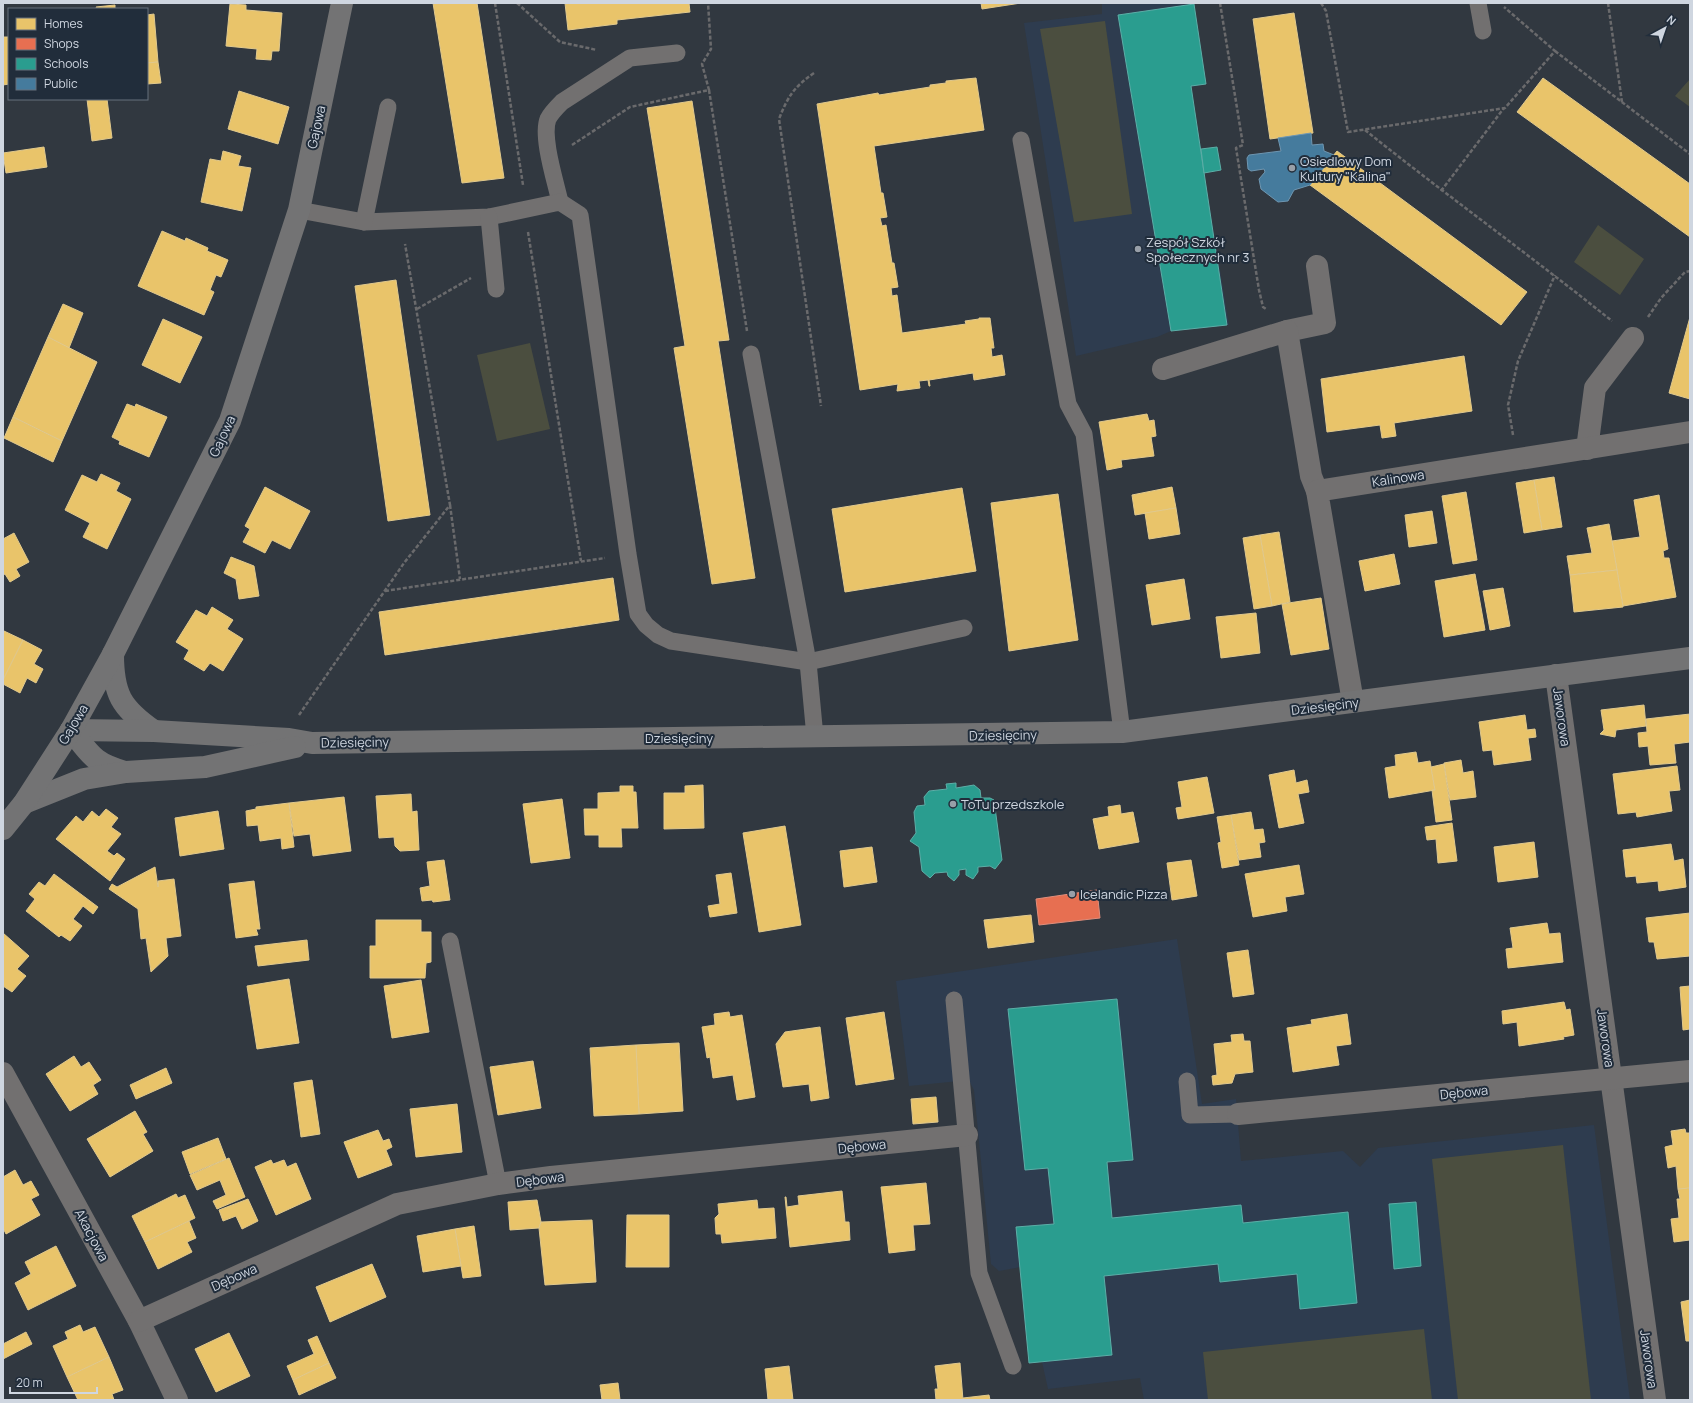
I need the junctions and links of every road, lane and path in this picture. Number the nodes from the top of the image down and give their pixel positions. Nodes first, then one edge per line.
1 (342, 3) edge
2 (495, 3) edge
3 (517, 3) edge
4 (708, 3) edge
5 (1220, 3) edge
6 (1321, 3) edge
7 (1478, 3) edge
8 (1499, 3) edge
9 (1608, 3) edge
10 (1483, 31) dead end
11 (1555, 51) junction
12 (677, 53) dead end
13 (630, 58) junction
14 (814, 74) dead end
15 (709, 90) junction
16 (1622, 103) junction
17 (388, 107) dead end
18 (1505, 108) junction
19 (1365, 129) junction
20 (1021, 140) dead end
21 (1690, 154) edge
22 (550, 160) junction
23 (522, 177) junction
24 (1441, 191) junction
25 (560, 202) junction
26 (299, 210) junction
27 (524, 210) junction
28 (489, 216) junction
29 (401, 220) junction
30 (364, 222) junction
31 (494, 265) junction
32 (1317, 266) dead end
33 (1690, 271) edge
34 (1555, 275) junction
35 (496, 289) dead end
36 (1259, 290) dead end
37 (418, 309) junction
38 (1287, 331) junction
39 (1633, 338) junction
40 (751, 354) joint
41 (1163, 369) dead end
42 (821, 406) dead end
43 (1690, 432) edge
44 (1586, 448) junction
45 (1516, 459) junction
46 (1317, 491) junction
47 (450, 505) junction
48 (628, 554) junction
49 (582, 561) junction
50 (460, 579) junction
51 (384, 591) junction
52 (964, 628) dead end
53 (113, 654) junction
54 (1690, 658) edge
55 (808, 662) junction
56 (1556, 675) junction
57 (1353, 702) junction
58 (295, 722) dead end
59 (71, 730) junction
60 (154, 730) junction
61 (1122, 732) junction
62 (815, 737) junction
63 (312, 743) junction
64 (126, 772) junction
65 (24, 803) junction
66 (3, 829) edge
67 (450, 941) dead end
68 (954, 1000) dead end
69 (1690, 1071) edge
70 (3, 1073) edge
71 (1611, 1079) junction
72 (1187, 1081) dead end
73 (1238, 1114) joint
74 (967, 1135) junction
75 (498, 1184) junction
76 (139, 1321) junction
77 (1013, 1366) dead end
78 (177, 1400) edge
79 (1655, 1400) edge

1 - 26 street, Gajowa
2 - 23 path
3 - 13 path
4 - 15 path
5 - 36 path
6 - 19 path
7 - 10 lane
8 - 11 path
9 - 16 path
11 - 16 path
11 - 18 path
12 - 13 lane
13 - 22 lane
14 - 42 path
15 - 22 path
15 - 40 path
16 - 21 path
17 - 30 lane
18 - 19 path
18 - 24 path
19 - 24 path
20 - 61 lane
22 - 23 path
22 - 25 lane
23 - 27 path
24 - 34 path
25 - 27 lane
25 - 48 lane
26 - 30 lane
26 - 53 street, Gajowa
27 - 28 lane
27 - 49 path
28 - 29 lane
28 - 31 lane
29 - 30 lane
29 - 37 path
31 - 35 lane
31 - 37 path
32 - 38 street
33 - 39 path
34 - 39 path
34 - 45 path
37 - 47 path
38 - 41 street
38 - 46 street
39 - 44 street
40 - 55 lane
43 - 44 street, Kalinowa
44 - 45 street, Kalinowa
45 - 46 street, Kalinowa
46 - 57 street
47 - 50 path
47 - 51 path
48 - 49 path
48 - 55 lane
49 - 50 path
50 - 51 path
51 - 58 path
52 - 55 lane
53 - 59 street, Gajowa
53 - 60 street, Dziesięciny
54 - 56 street, Dziesięciny
55 - 62 lane
56 - 57 street, Dziesięciny
56 - 71 street, Jaworowa
57 - 61 street, Dziesięciny
59 - 60 street, Dziesięciny
59 - 64 street, Dziesięciny
59 - 65 street, Gajowa
60 - 63 street, Dziesięciny
61 - 62 street, Dziesięciny
62 - 63 street, Dziesięciny
63 - 64 street, Dziesięciny
64 - 65 street, Dziesięciny
65 - 66 street, Gajowa
67 - 75 lane
68 - 74 lane
69 - 71 street, Dębowa
70 - 76 street, Akacjowa
71 - 73 street, Dębowa
71 - 79 street, Jaworowa
72 - 73 lane
74 - 75 street, Dębowa
74 - 77 lane
75 - 76 street, Dębowa
76 - 78 street, Akacjowa

